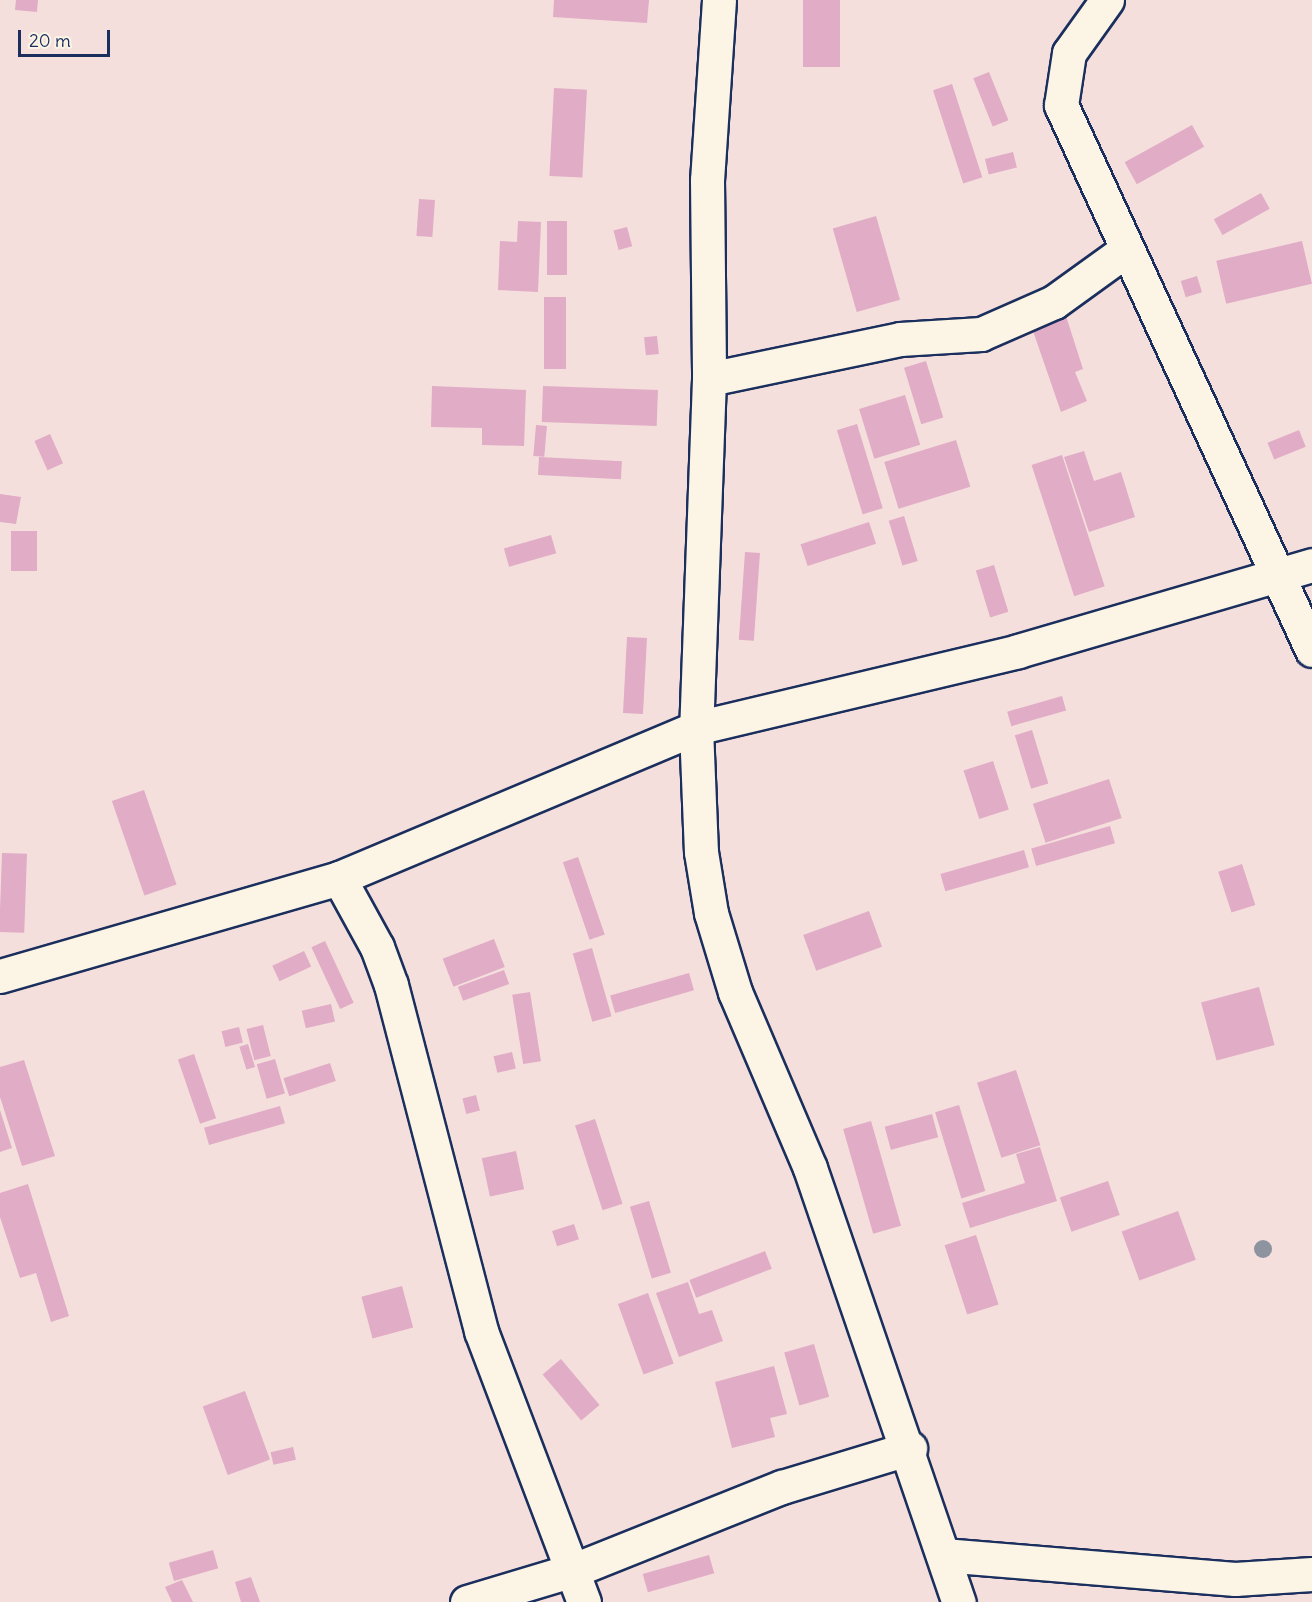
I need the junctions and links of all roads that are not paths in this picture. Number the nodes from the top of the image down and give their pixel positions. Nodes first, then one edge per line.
1 (719, 0) edge
2 (1107, 0) edge
3 (1126, 250) junction
4 (709, 379) junction
5 (1312, 566) edge
6 (1280, 578) junction
7 (1312, 650) edge
8 (696, 728) junction
9 (339, 878) junction
10 (0, 976) edge
11 (910, 1448) junction
12 (943, 1555) junction
13 (574, 1570) junction
14 (1312, 1574) edge
15 (467, 1602) edge
16 (584, 1602) edge
17 (959, 1602) edge

1 - 4 street
2 - 3 street
3 - 4 street
3 - 6 street
4 - 8 street
5 - 6 street
6 - 7 street
6 - 8 street
8 - 9 street
8 - 11 street
9 - 10 street
9 - 13 street
11 - 12 street
11 - 13 street
12 - 14 street
12 - 17 street
13 - 15 street
13 - 16 street

